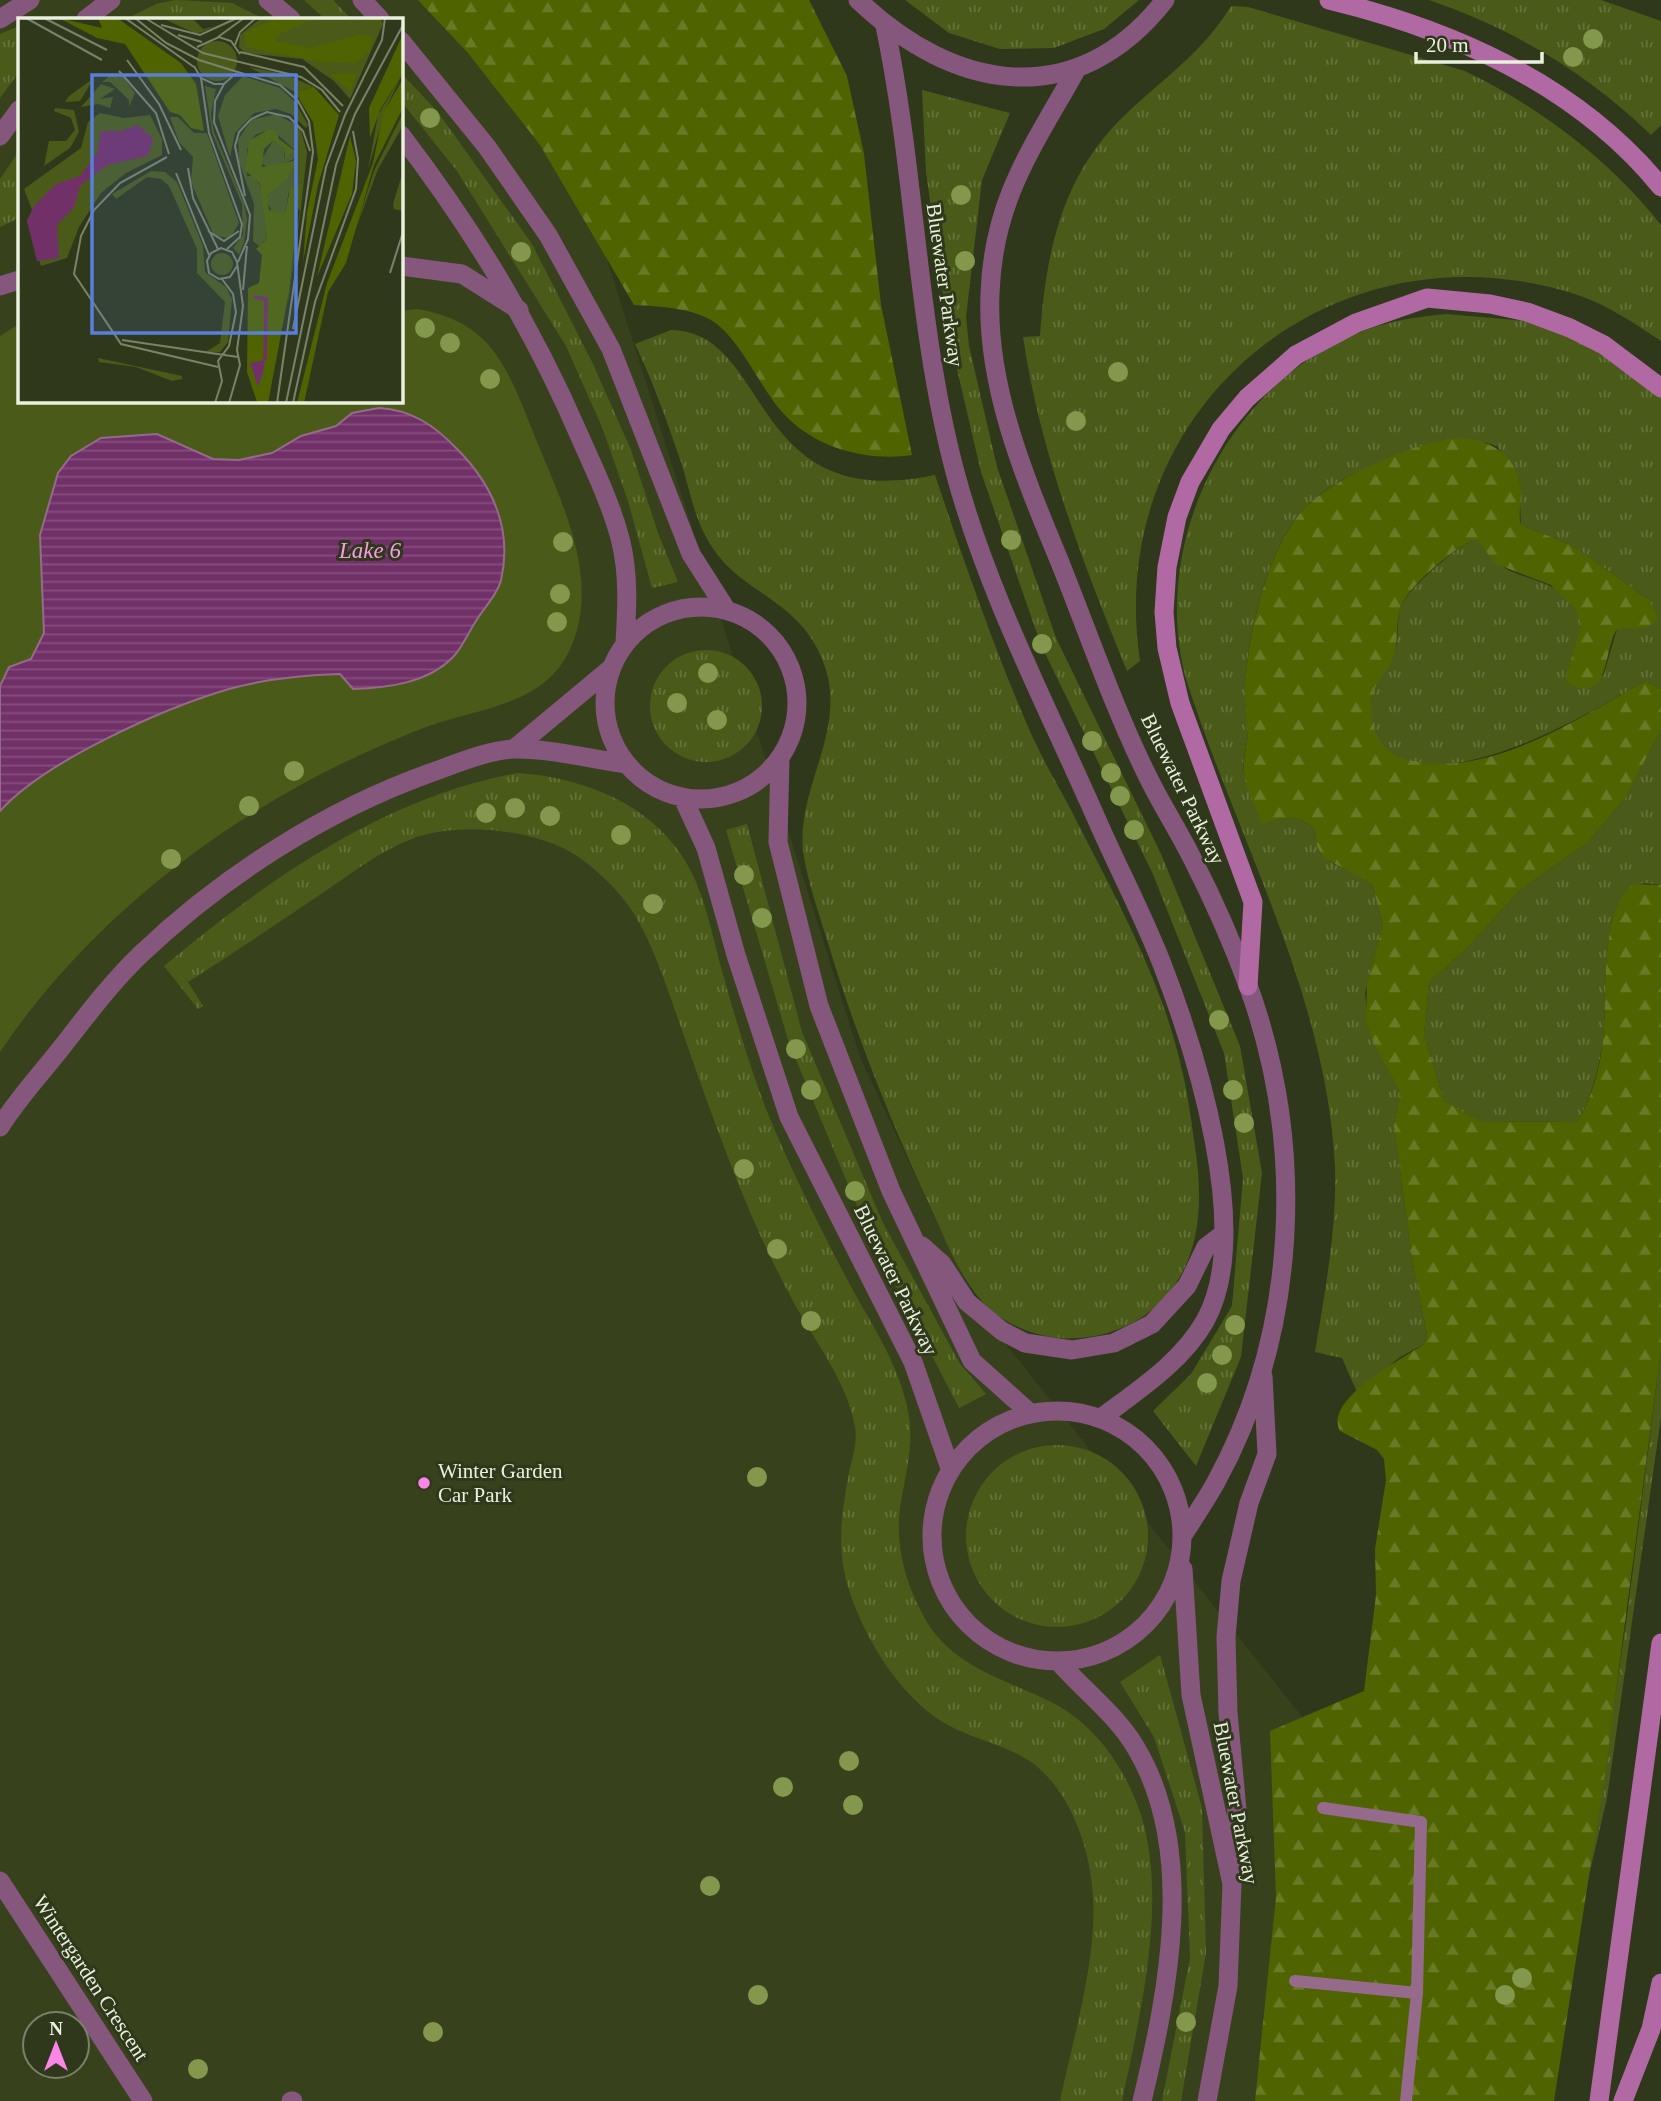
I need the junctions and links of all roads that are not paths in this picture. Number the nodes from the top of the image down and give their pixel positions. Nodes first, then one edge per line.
1 (30, 0) edge
2 (111, 0) edge
3 (268, 0) edge
4 (362, 0) edge
5 (858, 0) edge
6 (1164, 0) edge
7 (1329, 0) edge
8 (87, 18) edge
9 (290, 18) edge
10 (379, 18) edge
11 (0, 19) edge
12 (885, 26) junction
13 (402, 42) edge
14 (1076, 70) junction
15 (18, 111) edge
16 (0, 136) edge
17 (402, 136) edge
18 (1661, 187) edge
19 (402, 266) edge
20 (18, 280) edge
21 (0, 286) edge
22 (520, 311) junction
23 (1661, 388) edge
24 (726, 609) junction
25 (625, 643) junction
26 (610, 669) junction
27 (515, 748) junction
28 (780, 758) junction
29 (627, 764) junction
30 (682, 798) junction
31 (1248, 986) junction
32 (0, 1127) edge
33 (1223, 1234) junction
34 (914, 1239) junction
35 (1262, 1366) junction
36 (1030, 1413) junction
37 (1101, 1418) junction
38 (950, 1468) junction
39 (1182, 1545) junction
40 (1661, 1643) edge
41 (1058, 1661) junction
42 (0, 1881) edge
43 (1232, 1884) junction
44 (1661, 1983) edge
45 (143, 2101) edge
46 (1142, 2101) edge
47 (1207, 2101) edge
48 (1599, 2101) edge
49 (1623, 2101) edge

1 - 11 street
2 - 8 street
3 - 9 street
4 - 10 street
5 - 12 street
6 - 14 street
7 - 18 main road
12 - 14 street
12 - 33 street, Bluewater Parkway
13 - 24 street
14 - 31 street, Bluewater Parkway
15 - 16 street
17 - 22 street, Bluewater Parkway
19 - 22 street
20 - 21 street
22 - 25 street, Bluewater Parkway
23 - 31 main road
24 - 25 street, Bluewater Parkway
24 - 28 street, Bluewater Parkway
25 - 26 street, Bluewater Parkway
26 - 27 street
26 - 29 street, Bluewater Parkway
27 - 29 street
27 - 32 street
28 - 30 street, Bluewater Parkway
28 - 34 street, Bluewater Parkway
29 - 30 street, Bluewater Parkway
30 - 38 street, Bluewater Parkway
31 - 35 street, Bluewater Parkway
33 - 34 street
33 - 37 street, Bluewater Parkway
34 - 36 street, Bluewater Parkway
35 - 39 street, Bluewater Parkway
35 - 43 street
36 - 37 street
36 - 38 street
37 - 39 street
38 - 41 street
39 - 41 street
39 - 43 street, Bluewater Parkway
40 - 48 main road
41 - 46 street
42 - 45 street, Wintergarden Crescent
43 - 47 street, Bluewater Parkway
44 - 49 main road

